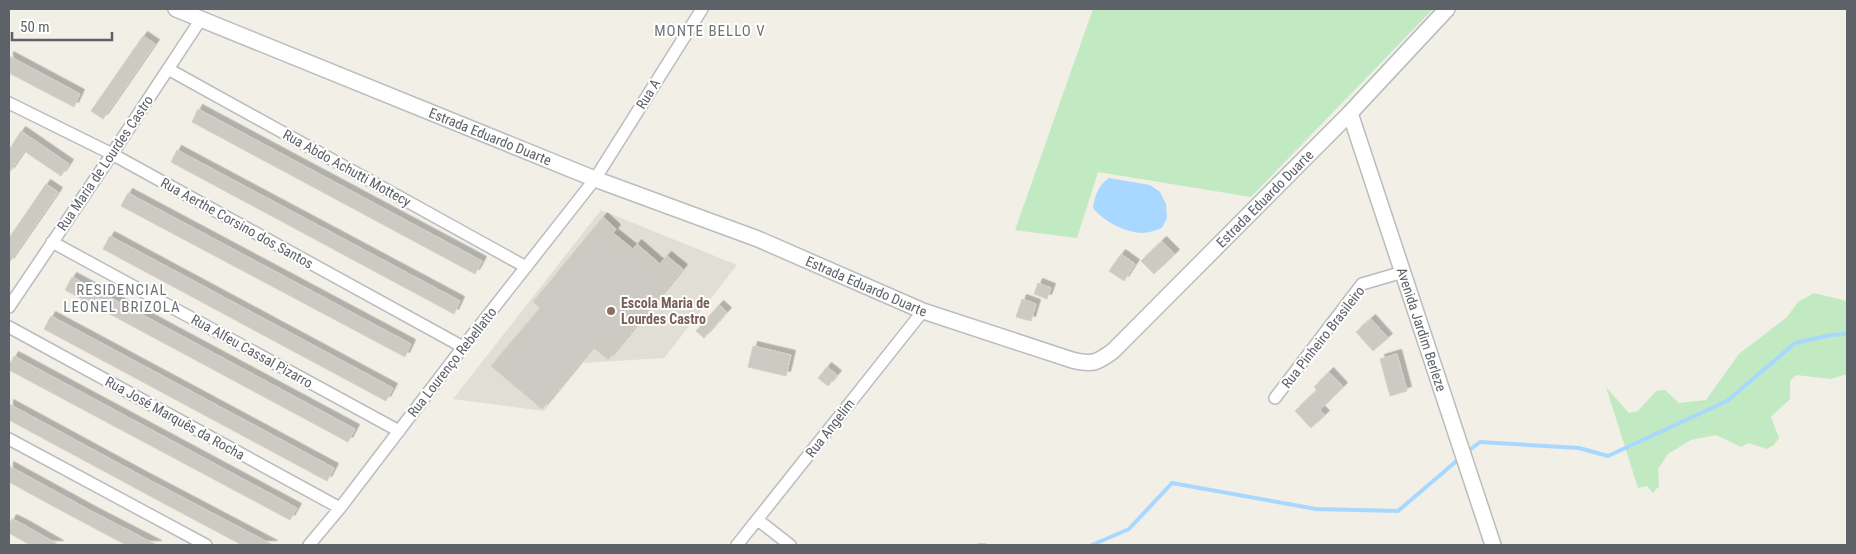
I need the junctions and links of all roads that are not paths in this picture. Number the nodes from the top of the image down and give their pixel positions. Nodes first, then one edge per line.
1 (702, 9) edge
2 (1447, 9) edge
3 (189, 12) edge
4 (168, 69) junction
5 (10, 105) edge
6 (1350, 113) junction
7 (112, 154) junction
8 (595, 179) junction
9 (52, 242) junction
10 (526, 268) junction
11 (1403, 272) junction
12 (9, 307) edge
13 (922, 311) junction
14 (9, 328) edge
15 (463, 347) junction
16 (1276, 398) dead end
17 (399, 431) junction
18 (9, 439) edge
19 (340, 508) junction
20 (758, 520) junction
21 (206, 545) edge
22 (309, 545) edge
23 (737, 545) edge
24 (790, 545) edge
25 (1493, 545) edge

1 - 8 street, Rua A
2 - 6 street, Estrada Eduardo Duarte
3 - 4 street, Rua Maria de Lourdes Castro
3 - 8 street, Estrada Eduardo Duarte
4 - 7 street, Rua Maria de Lourdes Castro
4 - 10 street, Rua Abdo Achutti Mottecy
5 - 7 street, Rua Aerthe Corsino dos Santos
6 - 11 street, Avenida Jardim Berleze
6 - 13 street, Estrada Eduardo Duarte
7 - 9 street, Rua Maria de Lourdes Castro
7 - 15 street, Rua Aerthe Corsino dos Santos
8 - 10 street, Rua Lourenço Rebellatto
8 - 13 street, Estrada Eduardo Duarte
9 - 12 street, Rua Maria de Lourdes Castro
9 - 17 street, Rua Alfeu Cassal Pizarro
10 - 15 street, Rua Lourenço Rebellatto
11 - 16 street, Rua Pinheiro Brasileiro
11 - 25 street, Avenida Jardim Berleze
13 - 20 street, Rua Angelim
14 - 19 street, Rua José Marquês da Rocha
15 - 17 street, Rua Lourenço Rebellatto
17 - 19 street, Rua Lourenço Rebellatto
18 - 21 street
19 - 22 street, Rua Lourenço Rebellatto
20 - 23 street, Rua Angelim
20 - 24 street

